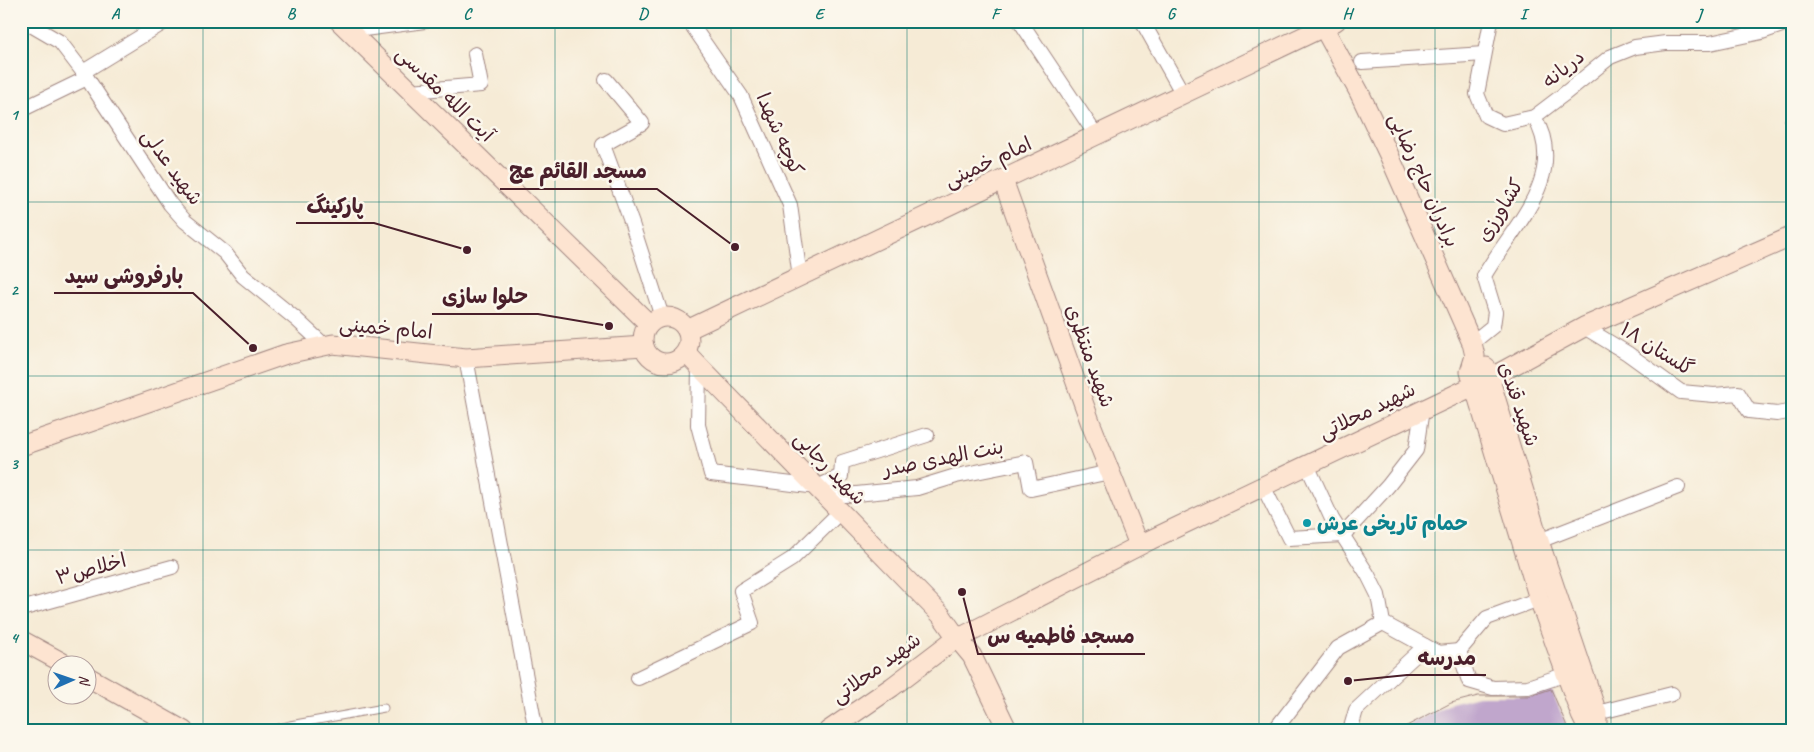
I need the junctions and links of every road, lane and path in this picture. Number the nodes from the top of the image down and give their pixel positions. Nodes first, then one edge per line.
1 (24, 21) edge
2 (425, 21) edge
3 (689, 21) edge
4 (1020, 21) edge
5 (1142, 21) edge
6 (1491, 21) edge
7 (1793, 21) edge
8 (163, 22) dead end
9 (389, 24) edge
10 (344, 26) edge
11 (1322, 26) edge
12 (475, 54) dead end
13 (1484, 54) junction
14 (1362, 62) dead end
15 (85, 75) junction
16 (606, 80) dead end
17 (411, 91) junction
18 (1183, 94) junction
19 (21, 110) edge
20 (1534, 117) junction
21 (1096, 135) junction
22 (1003, 180) junction
23 (1793, 236) edge
24 (800, 276) junction
25 (655, 320) junction
26 (1584, 327) junction
27 (687, 330) junction
28 (325, 346) junction
29 (644, 346) junction
30 (1473, 350) junction
31 (686, 352) junction
32 (466, 358) junction
33 (700, 367) junction
34 (1482, 381) junction
35 (1422, 409) junction
36 (1793, 412) edge
37 (927, 435) dead end
38 (21, 446) edge
39 (1307, 465) junction
40 (1110, 472) junction
41 (1263, 486) junction
42 (1678, 486) dead end
43 (818, 489) junction
44 (840, 512) junction
45 (1343, 535) junction
46 (1539, 541) junction
47 (1139, 546) junction
48 (172, 567) dead end
49 (1539, 599) junction
50 (21, 609) edge
51 (1383, 624) junction
52 (958, 638) junction
53 (21, 640) edge
54 (1425, 646) junction
55 (1459, 651) junction
56 (48, 655) edge
57 (1567, 674) junction
58 (638, 678) dead end
59 (98, 683) edge
60 (1672, 694) dead end
61 (384, 708) dead end
62 (1597, 722) edge
63 (184, 731) edge
64 (267, 731) edge
65 (536, 731) edge
66 (828, 731) edge
67 (1008, 731) edge
68 (1274, 731) edge
69 (1350, 731) edge
70 (1590, 731) edge

1 - 15 street, شهید عدلی
2 - 9 street
3 - 24 street, کوچه شهدا
4 - 21 street
5 - 18 street
6 - 13 street, دریانه
7 - 20 street, دریانه
8 - 15 street
9 - 10 street
10 - 17 main road, آیت الله مقدسی
11 - 18 main road, امام خمینی
11 - 30 main road, برادران حاج رضایی
12 - 17 street
13 - 14 street
13 - 20 street, دریانه
15 - 19 street
15 - 28 street, شهید عدلی
16 - 25 street
17 - 25 main road, آیت الله مقدسی
18 - 21 main road, امام خمینی
20 - 30 street, کشاورزی
21 - 22 main road, امام خمینی
22 - 24 main road, امام خمینی
22 - 40 main road, شهید منتظری
23 - 26 main road, شهید محلاتی
24 - 27 main road, امام خمینی
25 - 27 main road
25 - 29 main road
26 - 34 main road, شهید محلاتی
26 - 36 street, گلستان ۱۸
27 - 31 main road
28 - 32 main road, امام خمینی
28 - 38 main road, امام خمینی
29 - 31 main road
29 - 32 main road, امام خمینی
30 - 34 main road, شهید قندی
31 - 33 main road, شهید رجایی
32 - 65 street
33 - 43 main road, شهید رجایی
33 - 43 street
34 - 35 main road, شهید محلاتی
34 - 46 main road, شهید قندی
34 - 49 main road, شهید قندی
35 - 39 main road, شهید محلاتی
35 - 45 street
37 - 43 street
39 - 41 main road, شهید محلاتی
39 - 45 street
40 - 43 street, بنت الهدی صدر
40 - 47 main road, شهید منتظری
41 - 45 street
41 - 47 main road, شهید محلاتی
42 - 46 street
43 - 44 main road, شهید رجایی
44 - 52 main road, شهید رجایی
44 - 58 street
45 - 51 street
46 - 62 main road, شهید قندی
47 - 52 main road, شهید محلاتی
48 - 50 street, اخلاص۳
49 - 55 street
49 - 57 main road, شهید قندی
51 - 54 street
51 - 68 street
52 - 66 main road, شهید محلاتی
52 - 67 main road, شهید رجایی
53 - 56 main road
54 - 55 street
54 - 69 street
55 - 57 street
57 - 70 main road, شهید قندی
59 - 63 main road
60 - 62 street
61 - 64 lane

